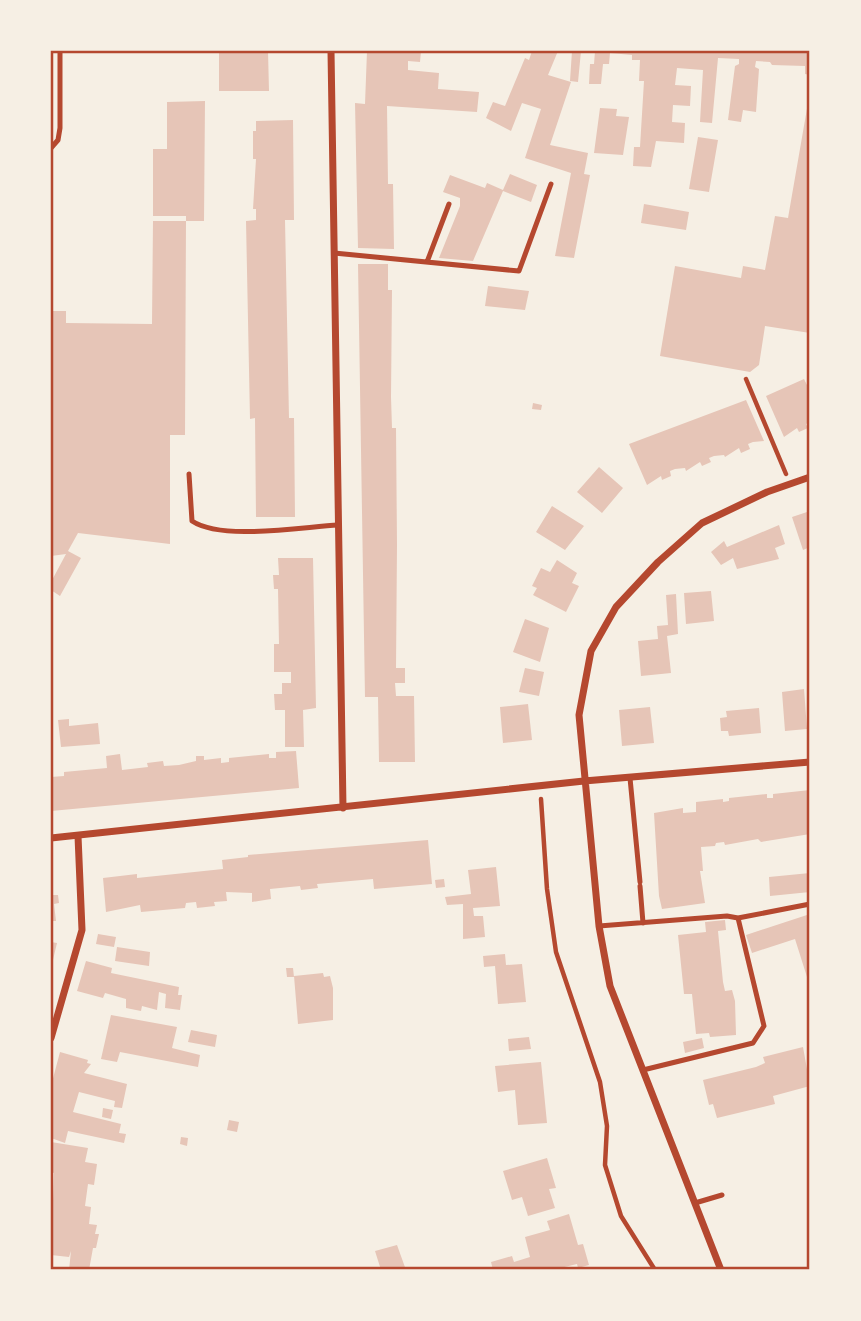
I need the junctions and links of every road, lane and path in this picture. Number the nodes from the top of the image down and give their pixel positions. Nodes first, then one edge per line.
1 (60, 51) edge
2 (331, 51) edge
3 (51, 148) edge
4 (551, 184) dead end
5 (449, 204) dead end
6 (334, 253) junction
7 (427, 262) junction
8 (746, 379) dead end
9 (189, 474) dead end
10 (810, 477) edge
11 (790, 484) junction
12 (338, 525) junction
13 (810, 762) edge
14 (630, 778) junction
15 (584, 781) junction
16 (540, 786) junction
17 (343, 808) junction
18 (78, 836) junction
19 (51, 838) edge
20 (810, 904) edge
21 (738, 918) junction
22 (643, 923) junction
23 (599, 926) junction
24 (51, 1038) edge
25 (643, 1070) junction
26 (722, 1195) dead end
27 (695, 1203) junction
28 (655, 1270) edge
29 (720, 1270) edge

1 - 3 lane
2 - 6 street
4 - 7 lane
5 - 7 lane
6 - 7 lane
6 - 12 street
8 - 11 path
9 - 12 lane
10 - 11 street
11 - 15 street
12 - 17 street
13 - 14 street
14 - 15 street
14 - 22 lane
15 - 16 street
15 - 23 street
16 - 17 street
16 - 28 path
17 - 18 street
18 - 19 street
18 - 24 street
20 - 21 lane
21 - 22 lane
21 - 25 lane
22 - 23 lane
23 - 25 street
25 - 27 street
26 - 27 lane
27 - 29 street

